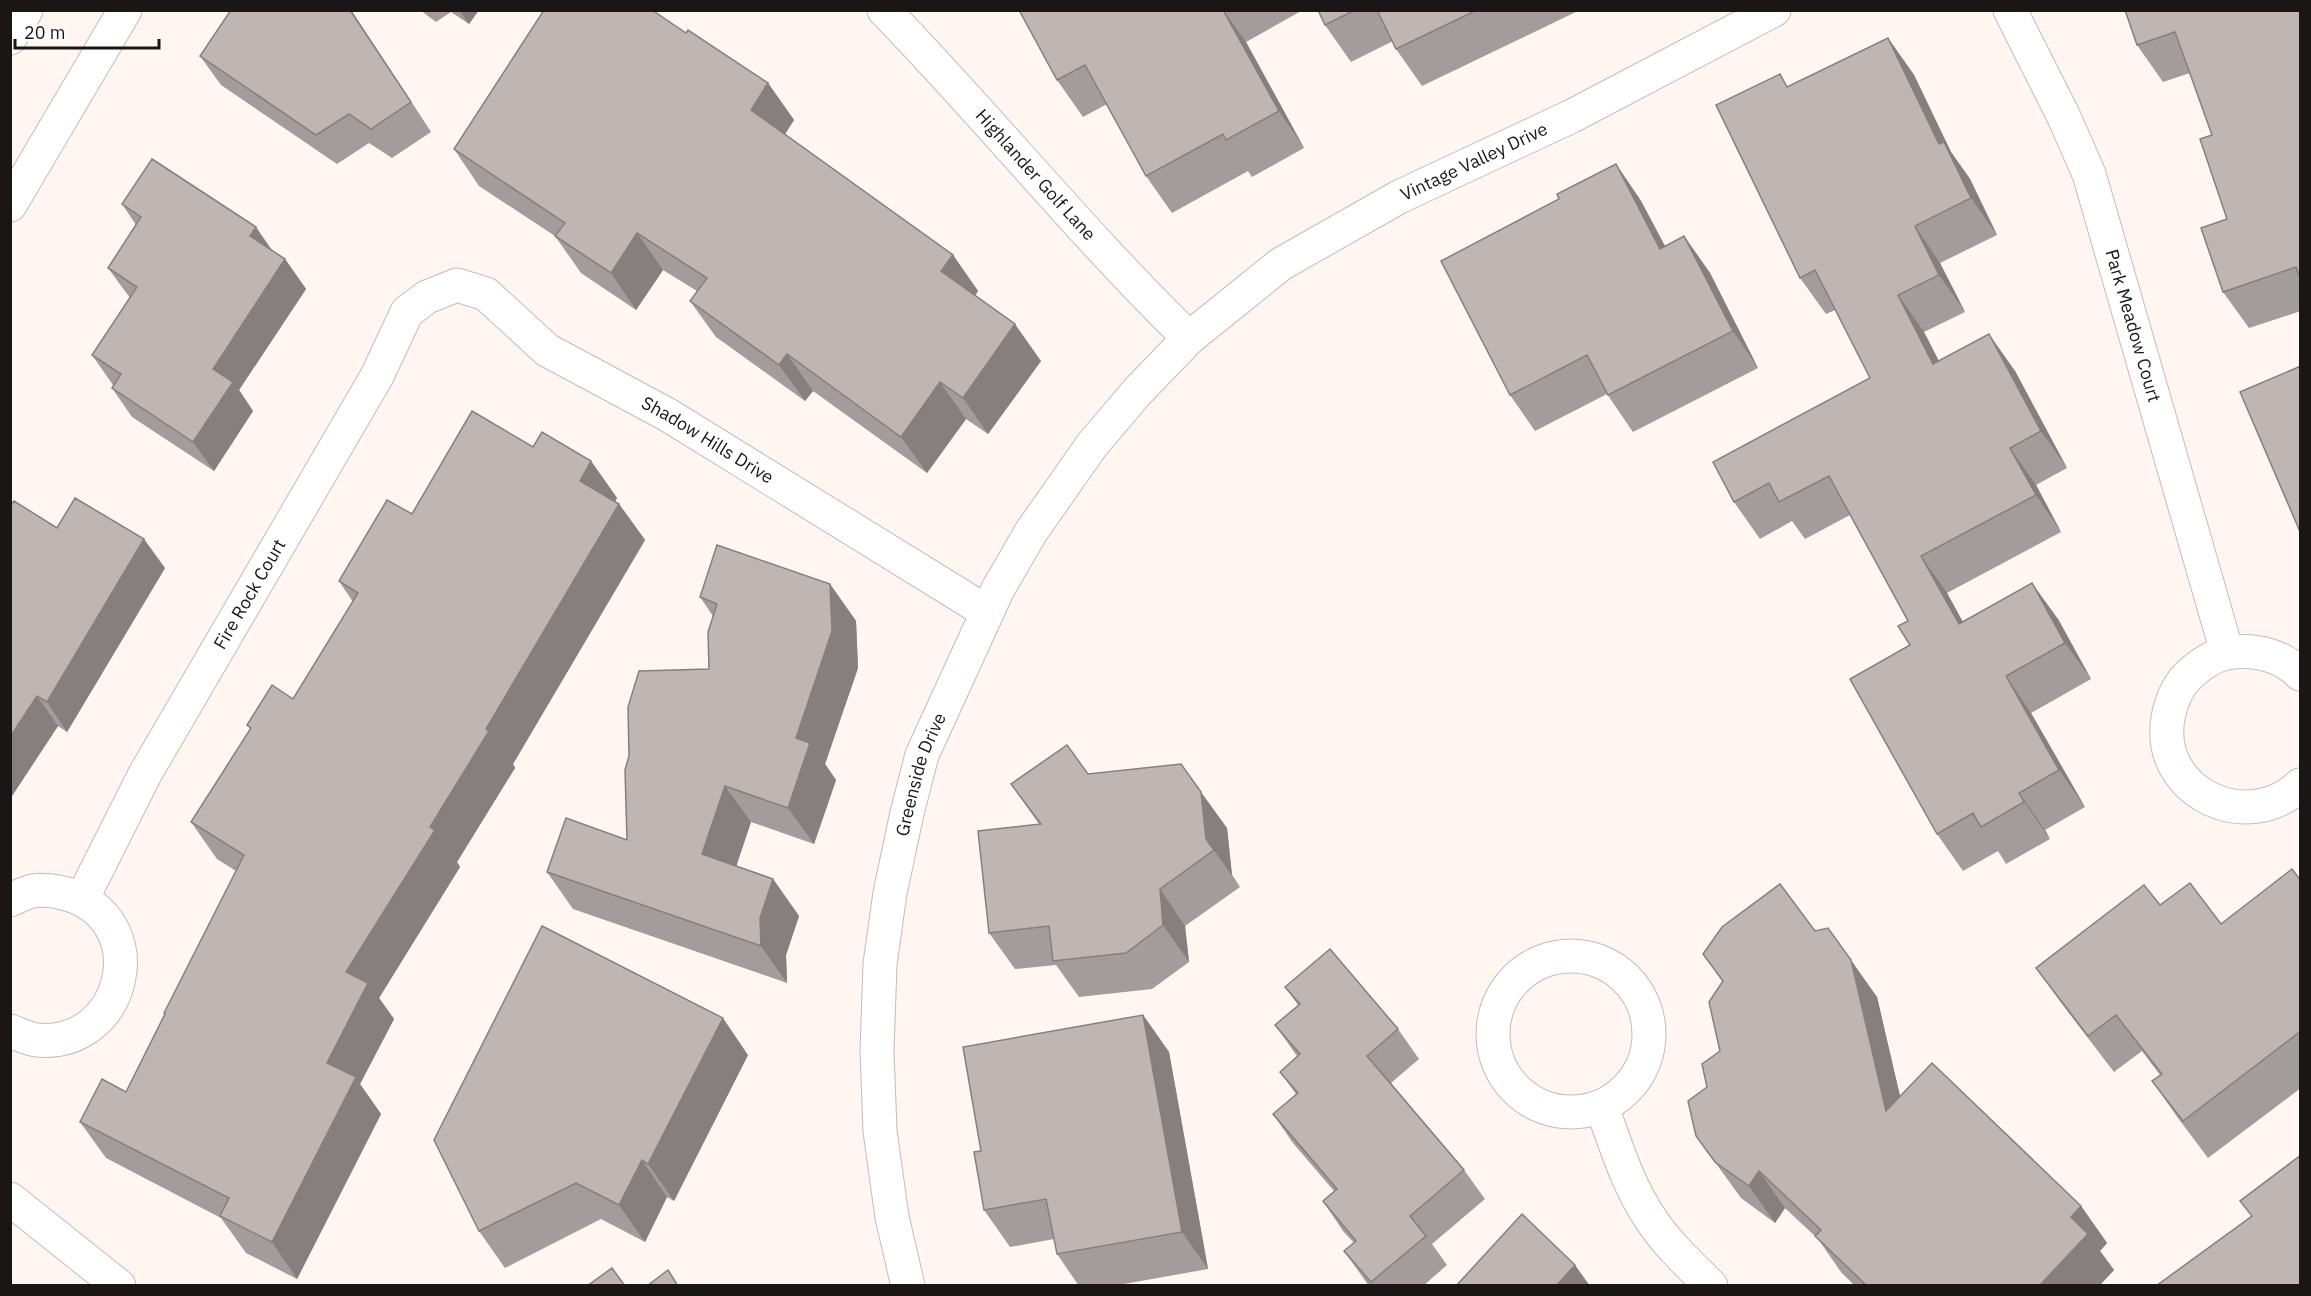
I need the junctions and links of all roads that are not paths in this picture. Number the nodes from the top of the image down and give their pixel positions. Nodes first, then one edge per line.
1 (26, 10) edge
2 (125, 10) edge
3 (884, 10) edge
4 (1774, 10) edge
5 (2010, 10) edge
6 (10, 38) edge
7 (10, 205) edge
8 (427, 297) joint
9 (1189, 338) junction
10 (987, 612) junction
11 (2227, 652) junction
12 (2301, 674) edge
13 (2301, 785) edge
14 (82, 899) junction
15 (10, 900) edge
16 (10, 1031) edge
17 (1602, 1107) junction
18 (10, 1199) edge
19 (119, 1286) edge
20 (908, 1286) edge
21 (1711, 1286) edge

1 - 6 street
2 - 7 street
3 - 9 street, Highlander Golf Lane
4 - 9 street, Vintage Valley Drive
5 - 11 street, Park Meadow Court
8 - 10 street, Shadow Hills Drive
8 - 14 street, Fire Rock Court
9 - 10 street, Greenside Drive
10 - 20 street, Greenside Drive
11 - 12 street
11 - 13 street
14 - 15 street
14 - 16 street
17 - 17 street
17 - 21 street
18 - 19 street

